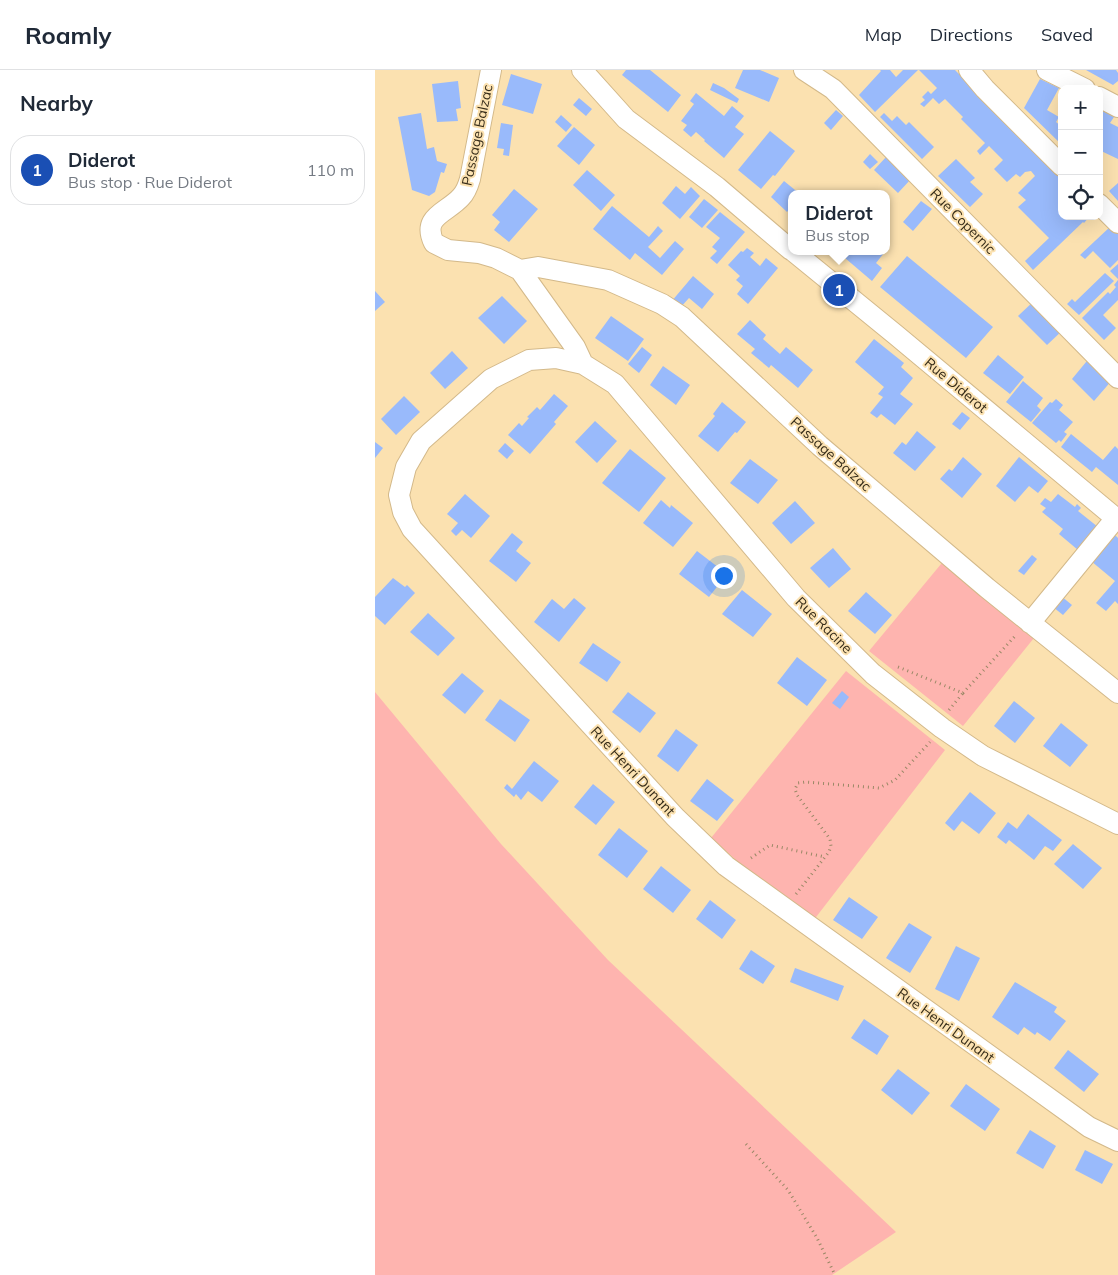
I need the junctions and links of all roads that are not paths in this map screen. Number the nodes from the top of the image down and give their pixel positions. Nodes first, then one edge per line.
1 (491, 70) edge
2 (582, 70) edge
3 (804, 70) edge
4 (969, 70) edge
5 (1047, 70) edge
6 (1077, 85) edge
7 (1103, 99) edge
8 (1118, 107) edge
9 (1058, 162) edge
10 (1103, 208) edge
11 (1118, 223) edge
12 (788, 247) edge
13 (798, 255) edge
14 (520, 270) junction
15 (583, 364) junction
16 (1118, 378) edge
17 (1117, 519) edge
18 (1029, 622) junction
19 (1118, 693) edge
20 (1118, 824) edge
21 (1118, 1141) edge

1 - 14 street, Passage Balzac
2 - 12 street, Rue Diderot
3 - 16 street, Rue Copernic
4 - 9 street
5 - 6 street
7 - 8 street
10 - 11 street
13 - 17 street, Rue Diderot
14 - 15 street, Passage Balzac
14 - 18 street, Passage Balzac
15 - 20 street, Rue Racine
15 - 21 street, Rue Henri Dunant
17 - 18 street
18 - 19 street, Passage Balzac

